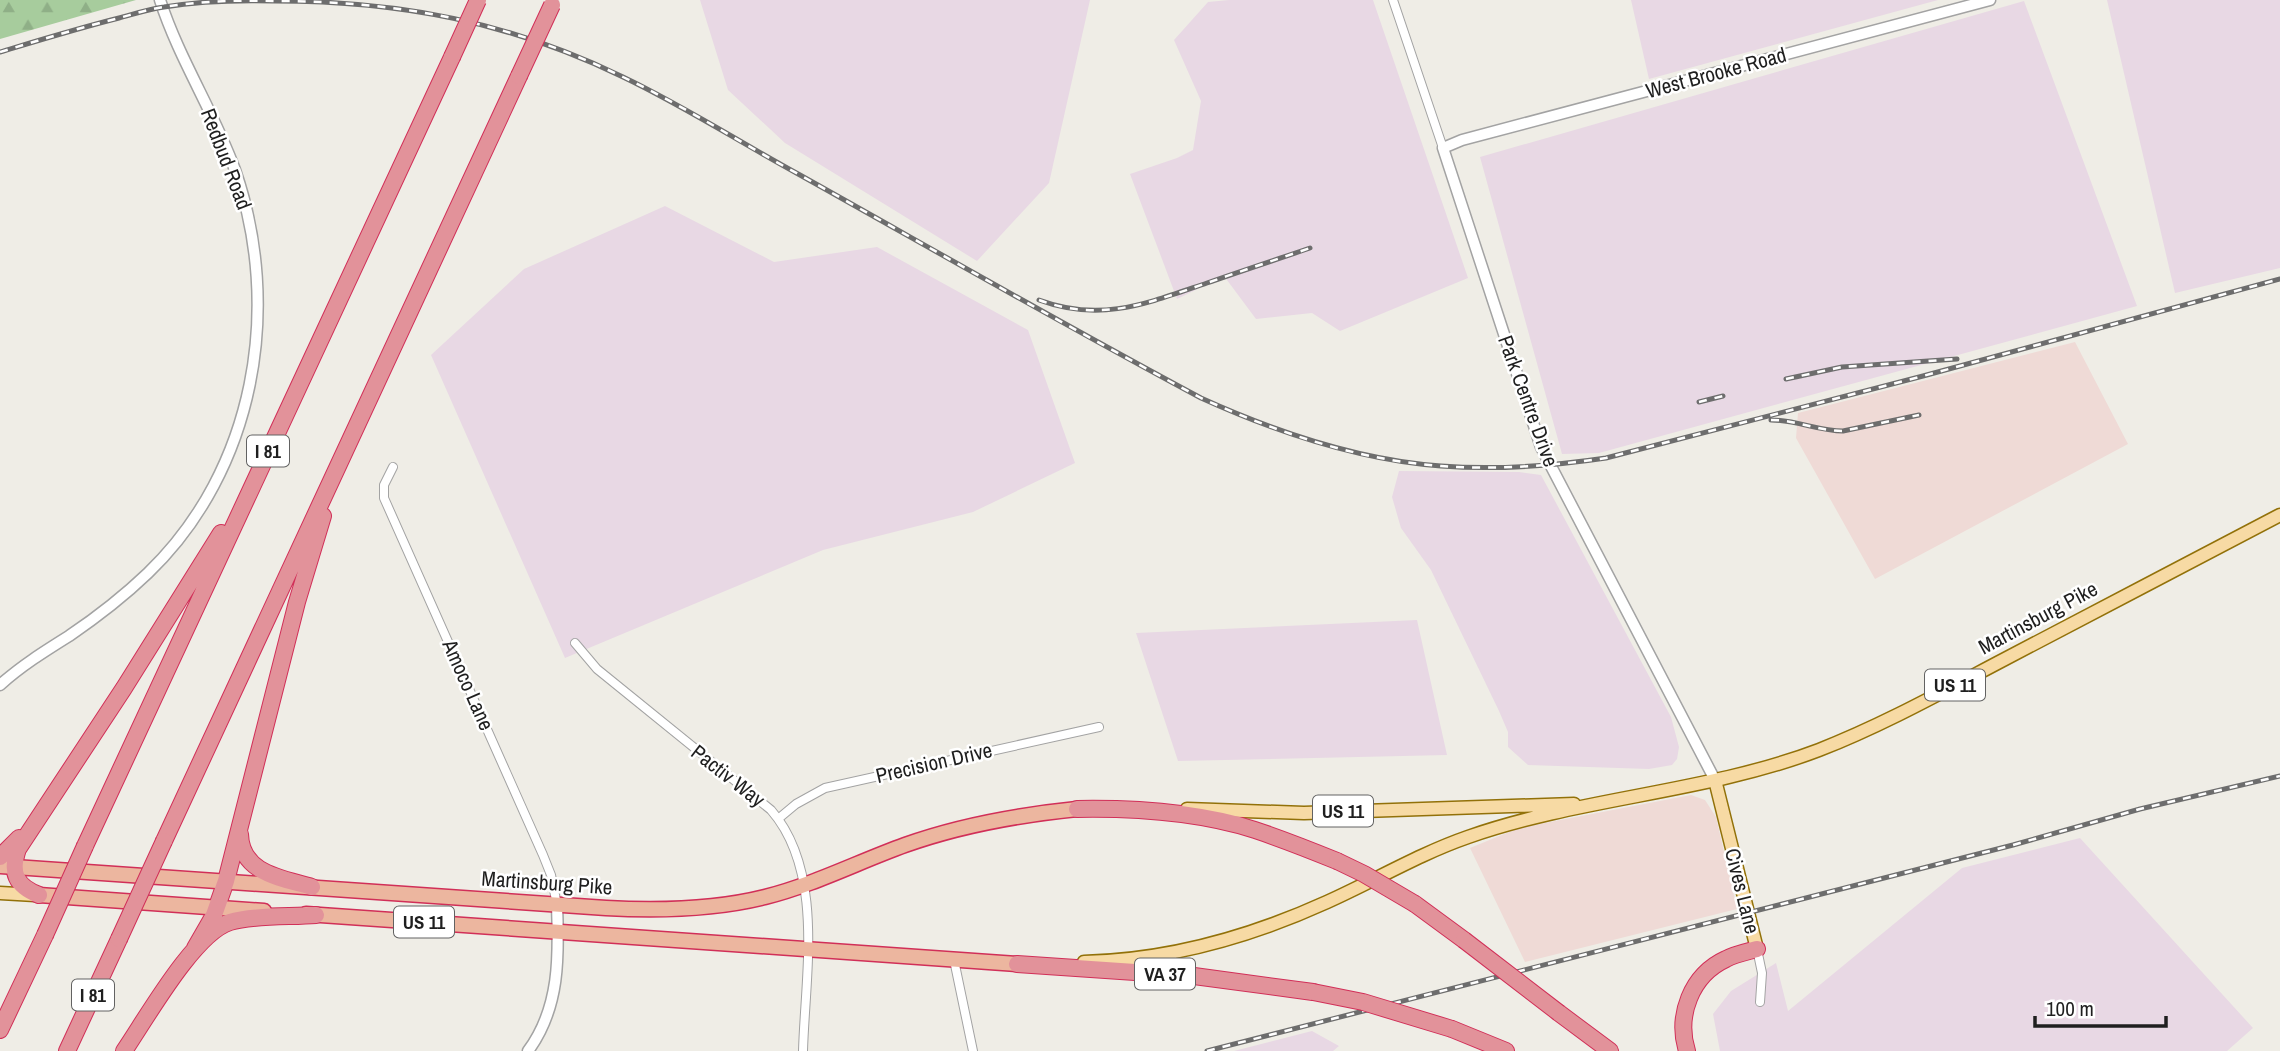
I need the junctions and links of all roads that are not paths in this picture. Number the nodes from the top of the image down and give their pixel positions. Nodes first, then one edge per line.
1 (160, 0) edge
2 (478, 0) edge
3 (1393, 0) edge
4 (1990, 0) edge
5 (554, 3) edge
6 (1443, 148) junction
7 (268, 452) junction
8 (393, 467) dead end
9 (332, 478) junction
10 (2280, 515) edge
11 (575, 643) dead end
12 (0, 685) edge
13 (1099, 727) dead end
14 (1715, 780) junction
15 (1609, 801) junction
16 (1077, 809) junction
17 (41, 812) junction
18 (778, 819) junction
19 (240, 828) junction
20 (0, 857) edge
21 (7, 867) edge
22 (226, 881) junction
23 (804, 885) junction
24 (312, 887) junction
25 (0, 893) edge
26 (39, 895) junction
27 (558, 905) junction
28 (216, 908) junction
29 (317, 915) junction
30 (558, 932) junction
31 (195, 948) junction
32 (1757, 949) junction
33 (808, 950) junction
34 (954, 960) junction
35 (1017, 964) junction
36 (1760, 1002) dead end
37 (0, 1030) edge
38 (67, 1051) edge
39 (124, 1051) edge
40 (528, 1051) edge
41 (803, 1051) edge
42 (973, 1051) edge
43 (1506, 1051) edge
44 (1610, 1051) edge
45 (1687, 1051) edge

1 - 12 street, Redbud Road
2 - 7 highway, I 81, bridge
3 - 6 street, Park Centre Drive
4 - 6 street, West Brooke Road
5 - 9 highway, I 81, bridge
6 - 14 street, Park Centre Drive
7 - 17 highway
7 - 37 highway, I 81, bridge
8 - 27 street, Amoco Lane
9 - 19 highway
9 - 38 highway, I 81, bridge
10 - 14 main road, Martinsburg Pike / US 11
11 - 18 street, Pactiv Way
13 - 18 street, Precision Drive
14 - 15 main road, Martinsburg Pike / US 11
14 - 32 main road, Cives Lane
15 - 16 main road, US 11
15 - 35 main road, US 11
16 - 23 highway, Martinsburg Pike / US 11
16 - 44 highway, bridge
17 - 20 highway
17 - 21 highway
18 - 23 street, Pactiv Way
19 - 22 highway
19 - 24 highway
21 - 22 highway, Martinsburg Pike / US 11
21 - 26 highway
22 - 24 highway, Martinsburg Pike / US 11
22 - 28 highway
23 - 27 highway, Martinsburg Pike / US 11
23 - 33 street, Pactiv Way
24 - 27 highway, Martinsburg Pike / US 11
25 - 26 main road, US 11
26 - 28 highway, US 11
27 - 30 street
28 - 29 highway, US 11
28 - 31 highway
29 - 30 highway, US 11
29 - 31 highway
30 - 33 highway, US 11
30 - 40 street
31 - 39 highway
32 - 36 street, Cives Lane
32 - 45 highway
33 - 34 highway, US 11
33 - 41 street, Pactiv Way
34 - 35 highway, US 11
34 - 42 street
35 - 43 highway, VA 37, bridge

